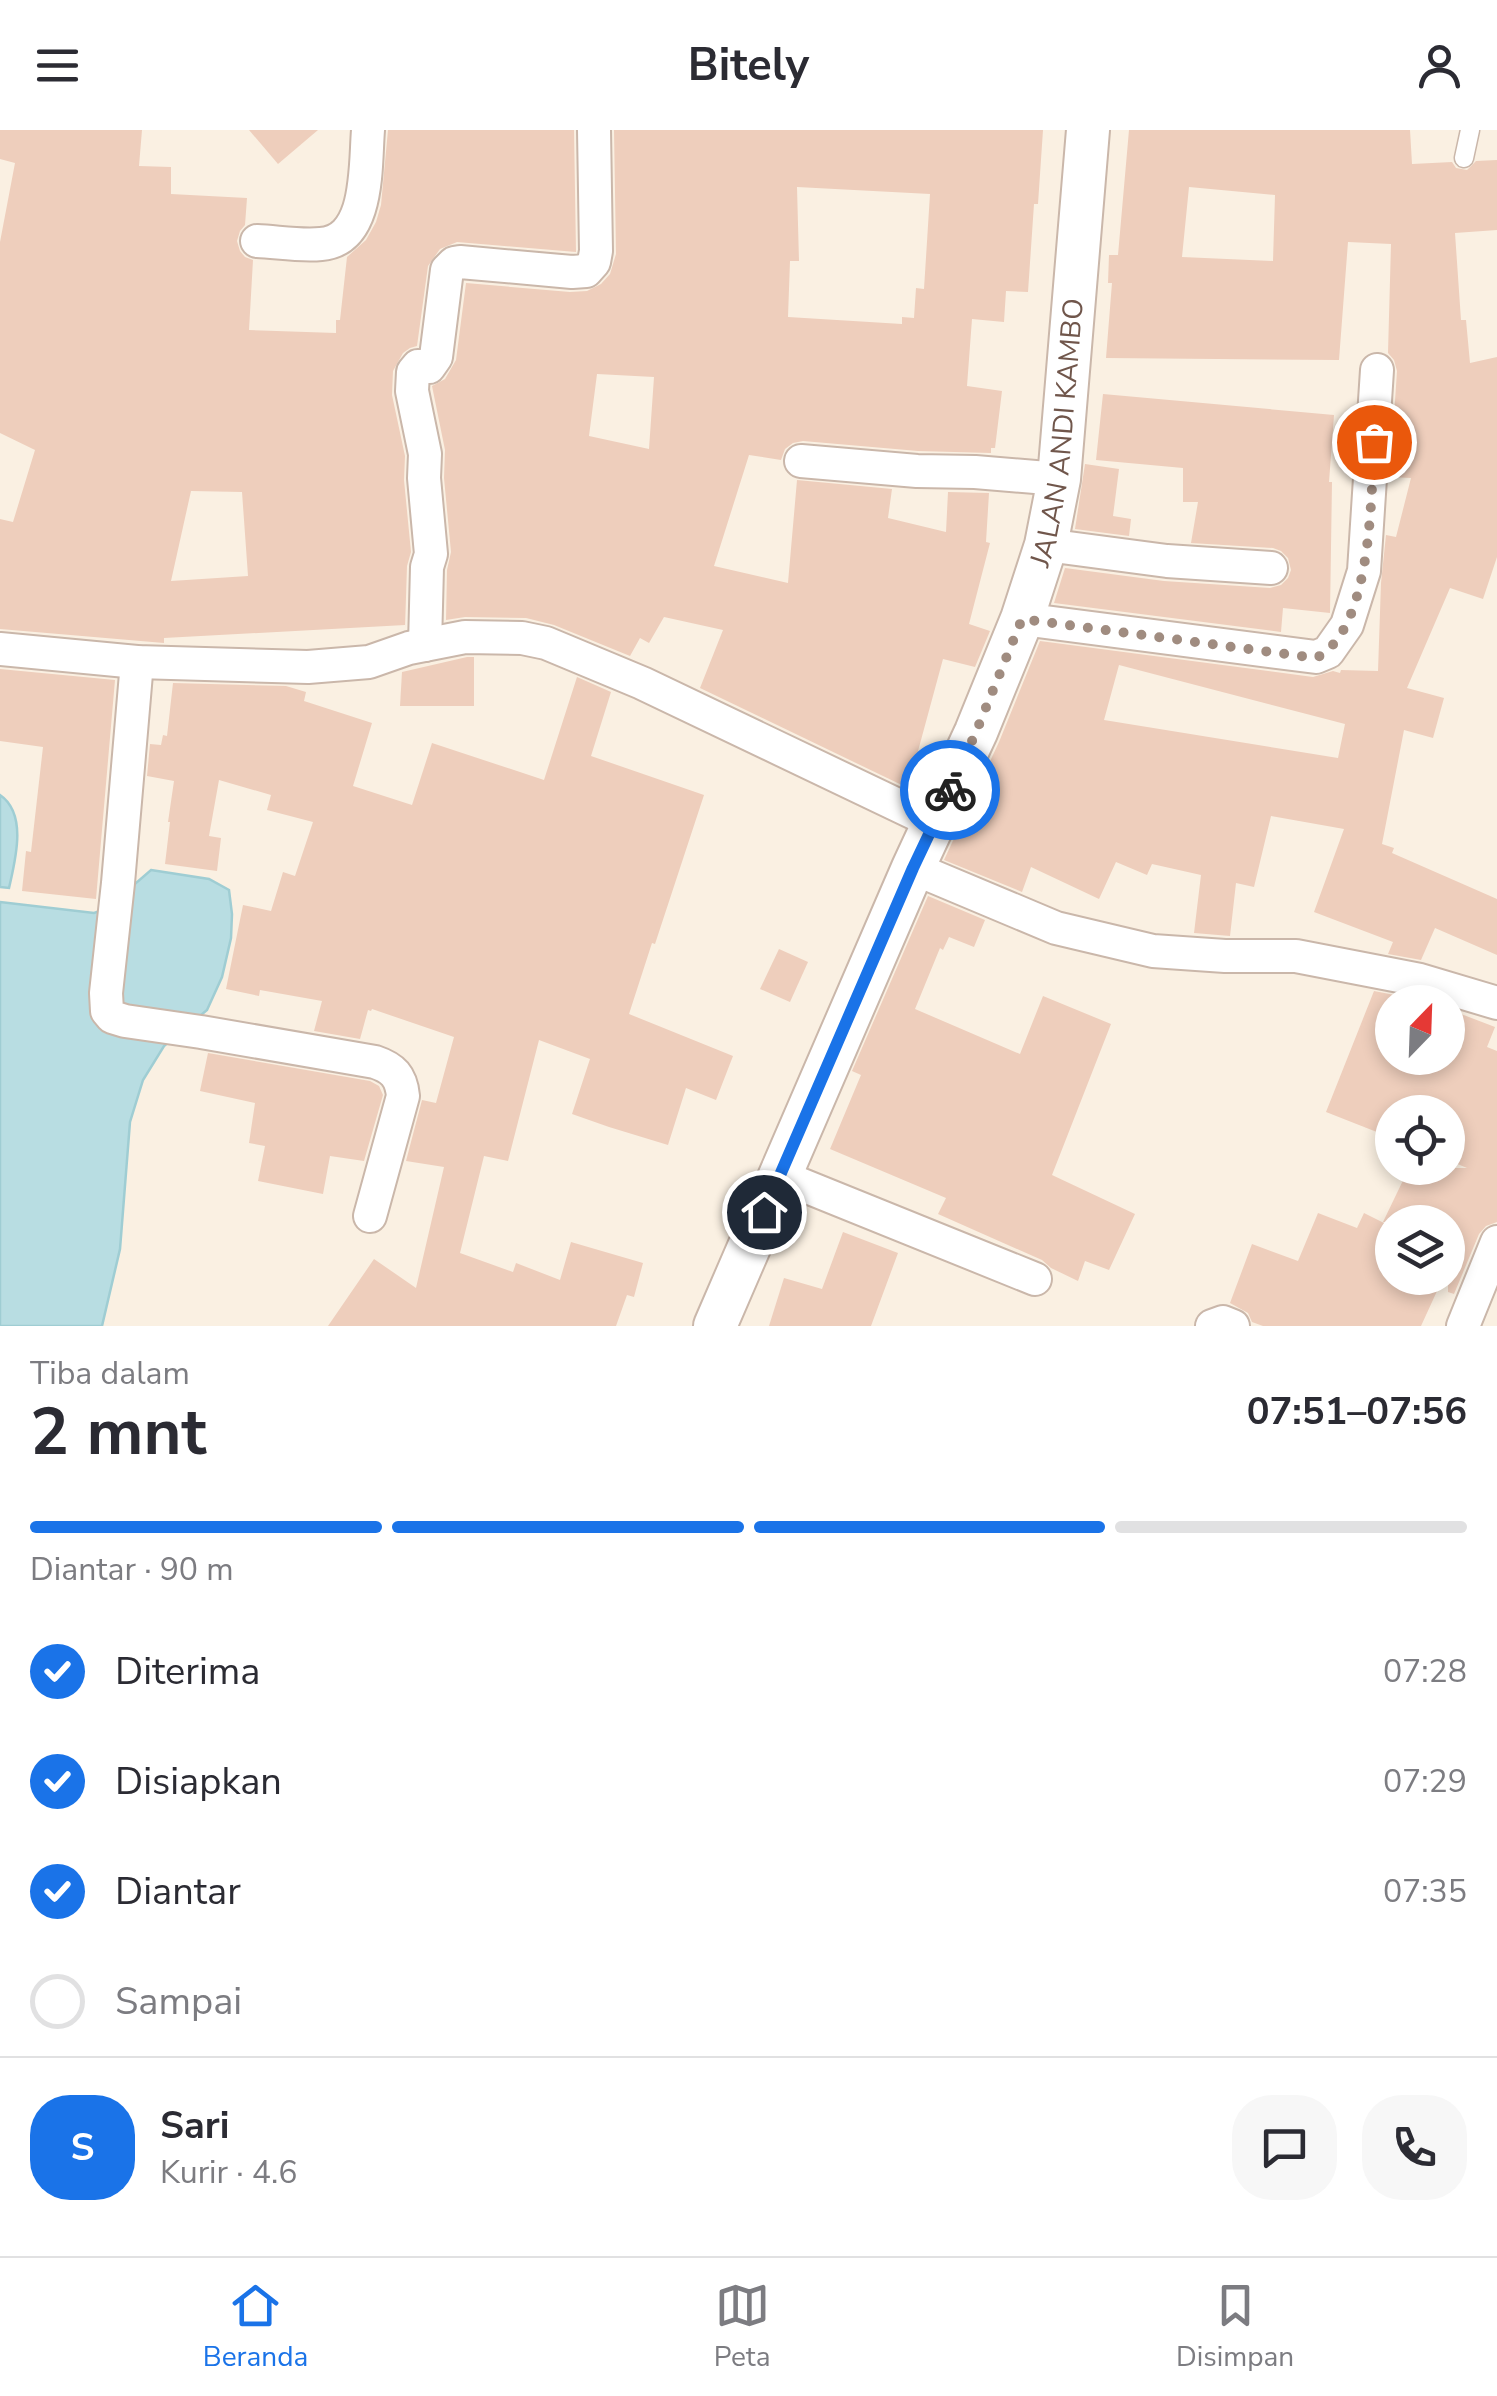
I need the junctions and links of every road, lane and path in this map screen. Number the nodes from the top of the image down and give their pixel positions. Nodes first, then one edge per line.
1 (368, 130) edge
2 (594, 130) edge
3 (1088, 130) edge
4 (1470, 130) edge
5 (1464, 158) dead end
6 (257, 241) dead end
7 (1378, 370) dead end
8 (800, 460) dead end
9 (1059, 479) junction
10 (1046, 545) junction
11 (1271, 568) dead end
12 (1022, 619) junction
13 (425, 645) junction
14 (0, 649) edge
15 (137, 662) junction
16 (935, 823) junction
17 (913, 868) junction
18 (1497, 1003) edge
19 (780, 1176) junction
20 (370, 1216) dead end
21 (1497, 1242) edge
22 (1035, 1280) dead end
23 (714, 1326) edge
24 (1212, 1326) edge
25 (1233, 1326) edge
26 (1463, 1326) edge

1 - 6 street
2 - 13 street
3 - 9 street, JALAN ANDI KAMBO
4 - 5 lane
7 - 12 street
8 - 9 street
9 - 10 street, JALAN ANDI KAMBO
10 - 11 street
10 - 12 street, JALAN ANDI KAMBO
12 - 16 street, JALAN ANDI KAMBO
13 - 15 street
13 - 16 street
14 - 15 street
15 - 20 street
16 - 17 street, JALAN ANDI KAMBO
17 - 18 street
17 - 19 street, JALAN ANDI KAMBO
19 - 22 street
19 - 23 street, JALAN ANDI KAMBO
21 - 26 street
24 - 25 street

